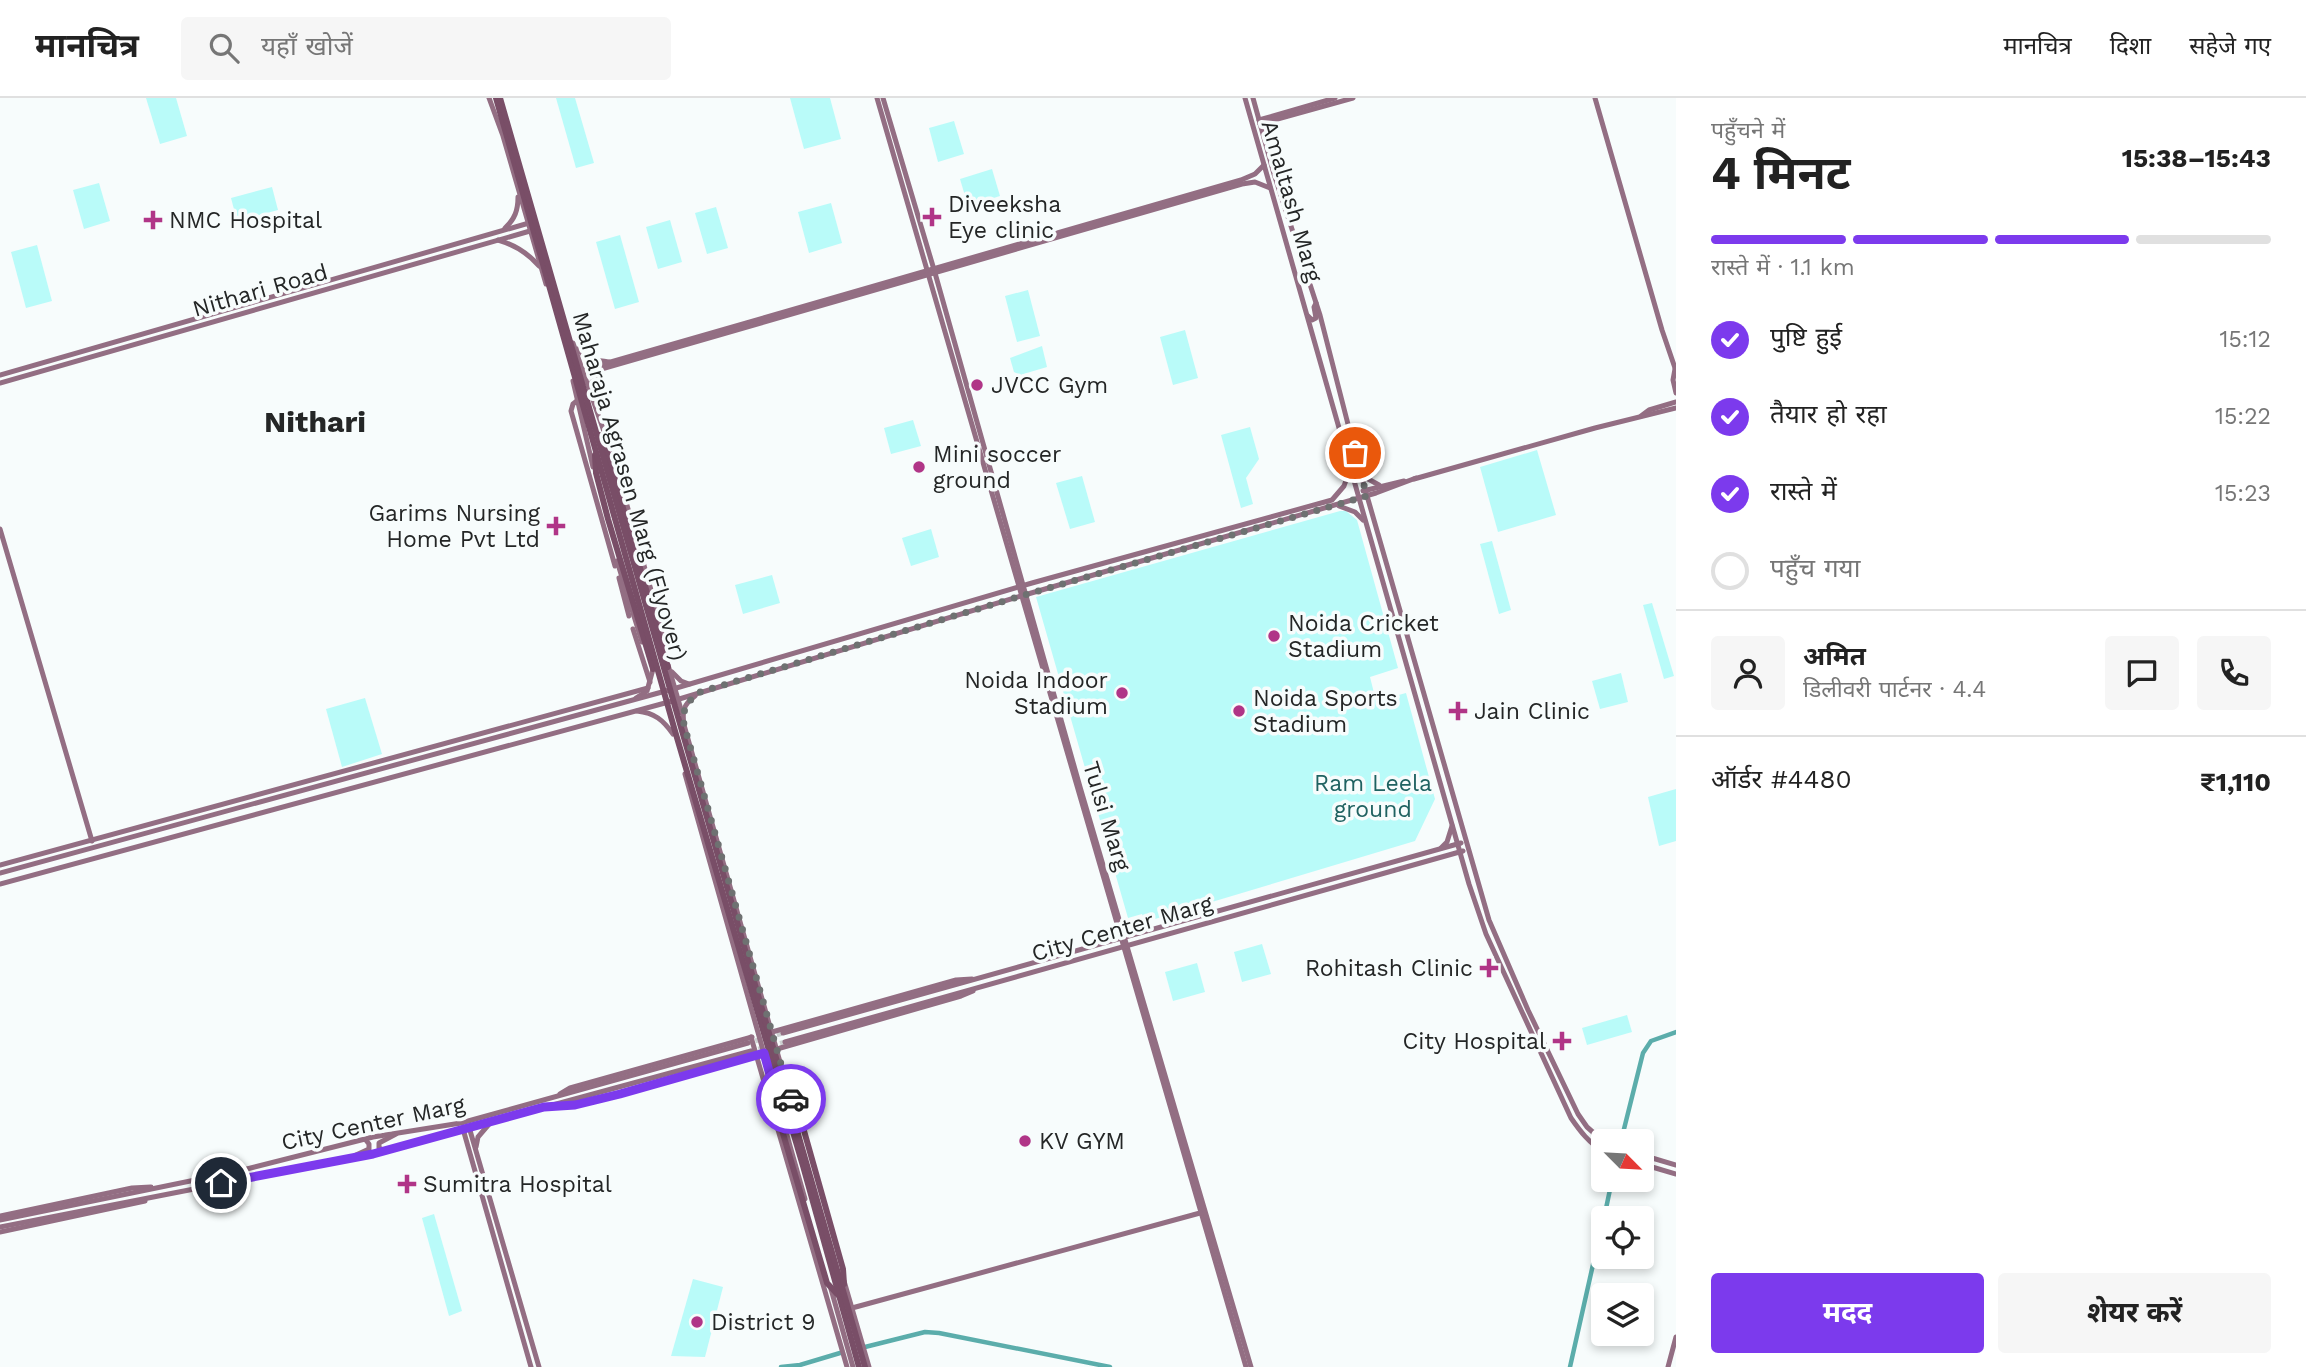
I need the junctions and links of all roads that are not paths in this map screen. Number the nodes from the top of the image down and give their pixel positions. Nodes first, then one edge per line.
1 (877, 98) edge
2 (883, 98) edge
3 (1245, 98) edge
4 (1253, 98) edge
5 (1335, 98) edge
6 (1353, 98) edge
7 (1595, 98) edge
8 (497, 99) edge
9 (1260, 122) junction
10 (1264, 165) junction
11 (1254, 175) junction
12 (1255, 182) junction
13 (1270, 189) junction
14 (1215, 190) junction
15 (518, 191) junction
16 (538, 221) junction
17 (528, 224) junction
18 (540, 230) junction
19 (503, 231) junction
20 (530, 232) junction
21 (498, 240) junction
22 (541, 269) junction
23 (934, 271) junction
24 (927, 273) junction
25 (561, 275) dead end
26 (554, 279) junction
27 (912, 279) junction
28 (330, 284) junction
29 (930, 284) junction
30 (1316, 303) junction
31 (1306, 314) junction
32 (1324, 331) junction
33 (1312, 335) junction
34 (574, 344) junction
35 (609, 365) junction
36 (1675, 370) edge
37 (584, 372) junction
38 (0, 375) edge
39 (0, 383) edge
40 (589, 392) junction
41 (1676, 394) edge
42 (578, 400) junction
43 (1676, 402) edge
44 (1673, 409) edge
45 (595, 428) junction
46 (595, 450) junction
47 (1350, 469) junction
48 (1361, 475) junction
49 (1416, 478) junction
50 (1382, 485) junction
51 (1379, 492) junction
52 (1366, 493) junction
53 (1357, 496) junction
54 (1335, 505) junction
55 (1371, 510) junction
56 (1365, 523) junction
57 (0, 529) edge
58 (1021, 587) junction
59 (1023, 595) junction
60 (1007, 600) junction
61 (1025, 611) junction
62 (668, 667) junction
63 (653, 669) junction
64 (691, 684) junction
65 (649, 685) junction
66 (676, 689) junction
67 (700, 692) junction
68 (659, 693) junction
69 (678, 699) junction
70 (631, 701) junction
71 (662, 703) junction
72 (634, 711) junction
73 (683, 716) junction
74 (673, 734) junction
75 (1078, 788) junction
76 (1453, 825) junction
77 (92, 841) junction
78 (1458, 844) junction
79 (1468, 844) junction
80 (94, 848) junction
81 (1441, 848) junction
82 (1461, 852) junction
83 (1447, 855) junction
84 (98, 858) junction
85 (0, 865) edge
86 (1464, 865) junction
87 (0, 873) edge
88 (0, 884) edge
89 (736, 906) junction
90 (723, 911) junction
91 (1118, 923) junction
92 (1141, 933) junction
93 (1123, 938) junction
94 (1106, 942) junction
95 (1125, 945) junction
96 (1112, 949) junction
97 (1125, 958) junction
98 (988, 981) junction
99 (772, 1032) junction
100 (783, 1033) tunnel mouth
101 (759, 1035) junction
102 (750, 1040) junction
103 (785, 1041) tunnel mouth
104 (777, 1049) junction
105 (754, 1053) junction
106 (764, 1053) junction
107 (783, 1069) junction
108 (769, 1071) junction
109 (1570, 1093) junction
110 (1562, 1097) junction
111 (492, 1121) junction
112 (798, 1124) junction
113 (466, 1128) junction
114 (785, 1129) junction
115 (1591, 1130) edge
116 (398, 1133) junction
117 (365, 1139) junction
118 (1591, 1143) edge
119 (384, 1151) junction
120 (476, 1151) junction
121 (350, 1158) junction
122 (1654, 1159) edge
123 (1676, 1165) edge
124 (1654, 1168) edge
125 (1676, 1174) edge
126 (1203, 1212) junction
127 (0, 1218) edge
128 (0, 1229) edge
129 (842, 1295) junction
130 (852, 1308) junction
131 (1676, 1337) edge
132 (853, 1364) edge
133 (868, 1366) edge
134 (531, 1367) edge
135 (539, 1367) edge
136 (847, 1367) edge
137 (859, 1367) edge
138 (1246, 1367) edge
139 (1251, 1367) edge
140 (1668, 1367) edge

1 - 24 street, Tulsi Marg
2 - 23 street, Tulsi Marg
3 - 10 street, Amaltash Marg
4 - 9 street, Amaltash Marg
5 - 9 street
6 - 9 street
7 - 36 street
8 - 15 street
8 - 16 street
8 - 45 main road, Maharaja Agrasen Marg (Flyover), bridge
8 - 46 main road, Maharaja Agrasen Marg (Flyover), bridge
9 - 30 street, Amaltash Marg
10 - 11 street
10 - 13 street, Amaltash Marg
11 - 12 street
11 - 14 street
12 - 13 street
12 - 14 street
13 - 31 street, Amaltash Marg
14 - 23 street
15 - 17 street
15 - 19 street
16 - 17 street
16 - 18 street
17 - 19 street
17 - 20 street
18 - 20 street, Nithari Road
18 - 26 street
19 - 28 street
20 - 21 street, Nithari Road
20 - 22 street
21 - 22 street
21 - 28 street, Nithari Road
22 - 42 street
23 - 24 street
23 - 58 street, Tulsi Marg
24 - 27 street
24 - 29 street, Tulsi Marg
24 - 35 street
25 - 26 street
26 - 34 street
27 - 29 street
27 - 35 street
28 - 38 street
28 - 39 street, Nithari Road
29 - 58 street, Tulsi Marg
30 - 31 street, Amaltash Marg
30 - 32 street, Amaltash Marg
31 - 33 street, Amaltash Marg
32 - 33 street
32 - 48 street, Amaltash Marg
33 - 47 street, Amaltash Marg
34 - 35 street
34 - 37 street
35 - 37 street
35 - 40 street
36 - 41 street
37 - 40 street
40 - 62 street
41 - 44 street
42 - 63 street
42 - 65 street
43 - 44 street
44 - 49 street
45 - 62 main road, bridge
45 - 129 main road, Maharaja Agrasen Marg (Flyover), bridge
46 - 63 main road, bridge
46 - 129 main road, Maharaja Agrasen Marg (Flyover), bridge
47 - 53 street, Amaltash Marg
47 - 58 street
48 - 50 street
48 - 52 street, Amaltash Marg
49 - 50 street
49 - 51 street
50 - 52 street
51 - 52 street
51 - 55 street
52 - 53 street
52 - 55 street, Amaltash Marg
53 - 54 street
53 - 56 street, Amaltash Marg
54 - 56 street
54 - 59 street
55 - 79 street, Amaltash Marg
56 - 76 street, Amaltash Marg
57 - 77 street
58 - 59 street, Tulsi Marg
58 - 64 street
59 - 60 street
59 - 61 street, Tulsi Marg
59 - 75 street, Tulsi Marg
60 - 61 street
60 - 67 street
61 - 75 street, Tulsi Marg
62 - 64 street
62 - 66 street
63 - 65 street
63 - 68 street
64 - 66 street
65 - 70 street
65 - 77 street
66 - 68 street
66 - 69 street
67 - 69 street
67 - 73 street
68 - 70 street
68 - 71 street
69 - 71 street
69 - 73 street
70 - 80 street
71 - 72 street
71 - 74 street
72 - 74 street
72 - 84 street
73 - 89 street
74 - 90 street
75 - 91 street, Tulsi Marg
76 - 78 street, Amaltash Marg
76 - 81 street
77 - 80 street
77 - 85 street
78 - 79 street, City Center Marg
78 - 81 street, City Center Marg
78 - 82 street, Amaltash Marg
79 - 82 street, City Center Marg
79 - 109 street, Amaltash Marg
80 - 84 street
80 - 87 street
81 - 92 street, City Center Marg
82 - 83 street, City Center Marg
82 - 86 street, Amaltash Marg
83 - 86 street
83 - 95 street, City Center Marg
84 - 88 street
86 - 110 street, Amaltash Marg
89 - 90 street
89 - 99 street
90 - 101 street
91 - 92 street
91 - 93 street, Tulsi Marg
91 - 94 street
92 - 93 street, City Center Marg
93 - 94 street, City Center Marg
93 - 95 street, Tulsi Marg
94 - 98 street, City Center Marg
95 - 96 street, City Center Marg
95 - 97 street, Tulsi Marg
95 - 126 street, Tulsi Marg
96 - 97 street
96 - 98 street, City Center Marg
97 - 126 street, Tulsi Marg
98 - 99 street
98 - 100 street, City Center Marg
98 - 103 street, City Center Marg
98 - 104 street
99 - 104 street
101 - 102 street, City Center Marg
101 - 106 street
102 - 105 street
102 - 116 street, City Center Marg
104 - 107 street
105 - 106 street, City Center Marg
105 - 111 street, City Center Marg
105 - 136 street
106 - 108 street
107 - 112 street
107 - 129 main road, bridge
108 - 114 street
108 - 129 main road, bridge
109 - 110 street
109 - 115 street, Amaltash Marg
110 - 118 street, Amaltash Marg
111 - 113 street, City Center Marg
111 - 120 street
112 - 114 street
112 - 130 street
113 - 119 street, City Center Marg
113 - 120 street
113 - 134 street
114 - 132 street, bridge
116 - 117 street, City Center Marg
116 - 119 street
117 - 121 street
117 - 127 street, City Center Marg
119 - 121 street, City Center Marg
120 - 135 street
121 - 128 street, City Center Marg
122 - 123 street
124 - 125 street
126 - 130 street
126 - 138 street, Tulsi Marg
126 - 139 street, Tulsi Marg
129 - 133 main road, Maharaja Agrasen Marg (Flyover), bridge
129 - 137 main road, Maharaja Agrasen Marg (Flyover), bridge
130 - 133 street, bridge
131 - 140 street

